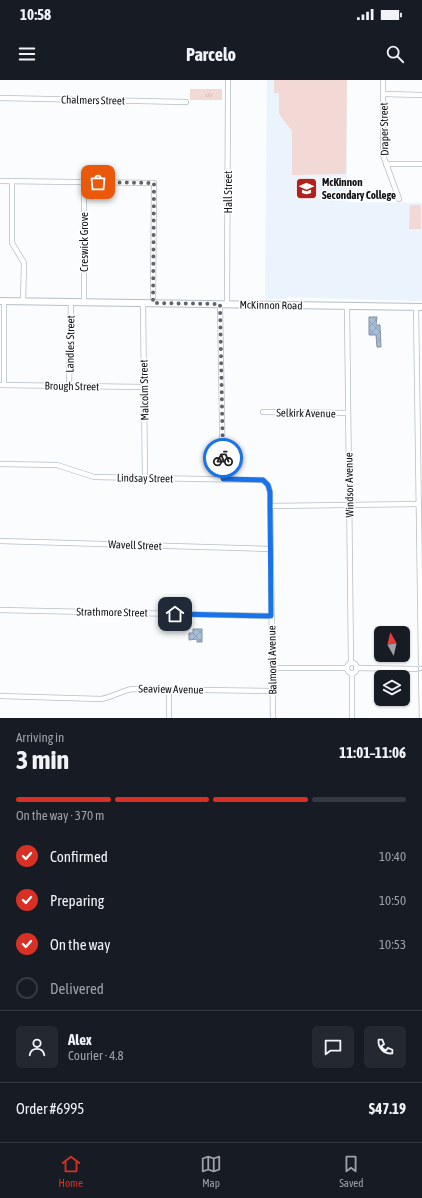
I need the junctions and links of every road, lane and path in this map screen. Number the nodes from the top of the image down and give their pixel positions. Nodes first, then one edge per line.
1 (228, 80) edge
2 (384, 80) edge
3 (384, 94) junction
4 (422, 94) edge
5 (0, 98) edge
6 (186, 102) dead end
7 (386, 164) junction
8 (422, 164) edge
9 (0, 181) edge
10 (12, 181) junction
11 (84, 182) junction
12 (399, 198) dead end
13 (2, 301) edge
14 (23, 301) junction
15 (71, 302) junction
16 (84, 302) junction
17 (143, 303) junction
18 (153, 303) junction
19 (224, 304) junction
20 (347, 306) junction
21 (419, 307) edge
22 (2, 385) edge
23 (69, 386) junction
24 (144, 387) junction
25 (263, 412) dead end
26 (348, 413) junction
27 (0, 464) edge
28 (145, 478) junction
29 (223, 479) junction
30 (419, 504) junction
31 (349, 505) junction
32 (270, 506) junction
33 (0, 541) edge
34 (270, 549) junction
35 (0, 610) edge
36 (271, 616) junction
37 (352, 663) junction
38 (422, 664) edge
39 (272, 668) junction
40 (347, 668) junction
41 (356, 668) junction
42 (416, 669) junction
43 (352, 673) junction
44 (422, 673) edge
45 (169, 689) junction
46 (272, 691) junction
47 (0, 696) edge
48 (169, 718) edge
49 (273, 718) edge
50 (352, 718) edge
51 (422, 718) edge

1 - 19 street, Hall Street
2 - 3 street, Draper Street
3 - 4 street
3 - 7 street, Draper Street
5 - 6 street, Chalmers Street
7 - 8 street
7 - 12 street, Draper Street
9 - 10 street
10 - 11 street
10 - 14 street
11 - 16 street, Creswick Grove
11 - 18 street
13 - 14 street, McKinnon Road
13 - 22 street
14 - 15 street, McKinnon Road
15 - 16 street, McKinnon Road
15 - 23 street, Landles Street
16 - 17 street, McKinnon Road
17 - 18 street, McKinnon Road
17 - 24 street, Malcolm Street
18 - 19 street, McKinnon Road
19 - 20 street, McKinnon Road
19 - 29 street, Hall Street
20 - 21 street, McKinnon Road
20 - 26 street, Windsor Avenue
21 - 30 street
22 - 23 street, Brough Street
23 - 24 street, Brough Street
24 - 28 street, Malcolm Street
25 - 26 street, Selkirk Avenue
26 - 31 street, Windsor Avenue
27 - 28 street, Lindsay Street
28 - 29 street, Lindsay Street
29 - 32 street, Lindsay Street
30 - 31 street
30 - 38 street
31 - 32 street
31 - 37 street, Windsor Avenue
32 - 34 street, Balmoral Avenue
33 - 34 street, Wavell Street
34 - 36 street, Balmoral Avenue
35 - 36 street, Strathmore Street
36 - 39 street, Balmoral Avenue
37 - 40 street
37 - 41 street
38 - 42 street
39 - 40 street
39 - 46 street, Balmoral Avenue
40 - 43 street
41 - 42 street
41 - 43 street
42 - 44 street
43 - 50 street
44 - 51 street
45 - 46 street, Seaview Avenue
45 - 47 street, Seaview Avenue
45 - 48 street
46 - 49 street, Balmoral Avenue

